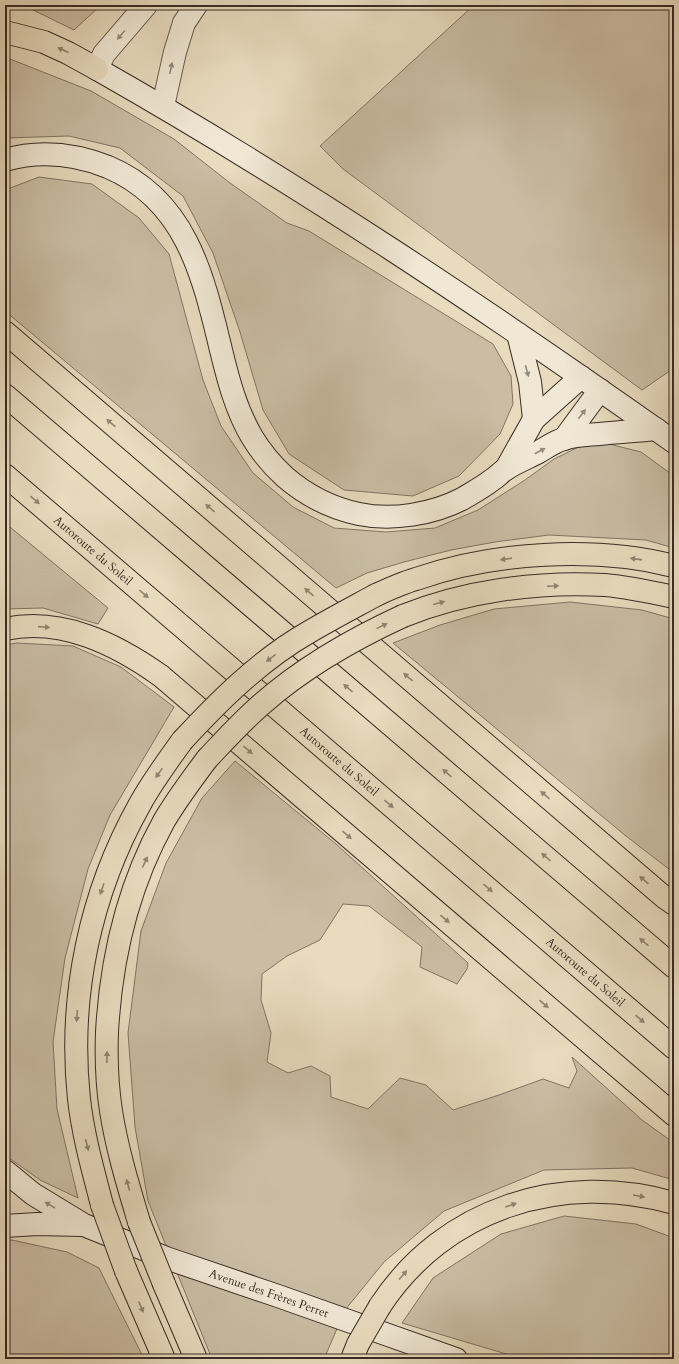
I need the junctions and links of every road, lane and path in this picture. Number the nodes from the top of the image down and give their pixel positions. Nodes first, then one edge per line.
1 (146, 5) edge
2 (196, 5) edge
3 (5, 32) edge
4 (97, 68) junction
5 (163, 106) junction
6 (5, 160) edge
7 (5, 332) edge
8 (518, 334) junction
9 (581, 377) junction
10 (600, 390) junction
11 (5, 394) edge
12 (534, 419) junction
13 (656, 429) junction
14 (564, 439) junction
15 (674, 442) edge
16 (506, 469) junction
17 (5, 475) edge
18 (674, 566) edge
19 (674, 597) edge
20 (5, 629) edge
21 (674, 904) edge
22 (674, 967) edge
23 (674, 1048) edge
24 (674, 1115) edge
25 (5, 1171) edge
26 (674, 1203) edge
27 (84, 1225) junction
28 (5, 1226) edge
29 (355, 1351) edge
30 (164, 1359) edge
31 (196, 1359) edge
32 (456, 1359) edge

1 -> 4 main road
5 -> 2 main road
4 -> 3 highway
4 - 5 main road
5 - 8 main road
6 - 16 main road
21 -> 7 highway
8 - 9 main road
8 -> 12 main road
9 - 10 main road
9 - 12 main road
10 - 13 main road
14 -> 10 main road
22 -> 11 highway
12 - 16 main road
13 - 14 main road
13 - 15 main road
16 -> 14 main road
17 -> 23 highway, Autoroute du Soleil
18 -> 30 highway, bridge
31 -> 19 highway, bridge
20 -> 24 highway
27 -> 25 main road
29 -> 26 highway, bridge
27 - 28 main road
27 - 32 main road, Avenue des Frères Perret

